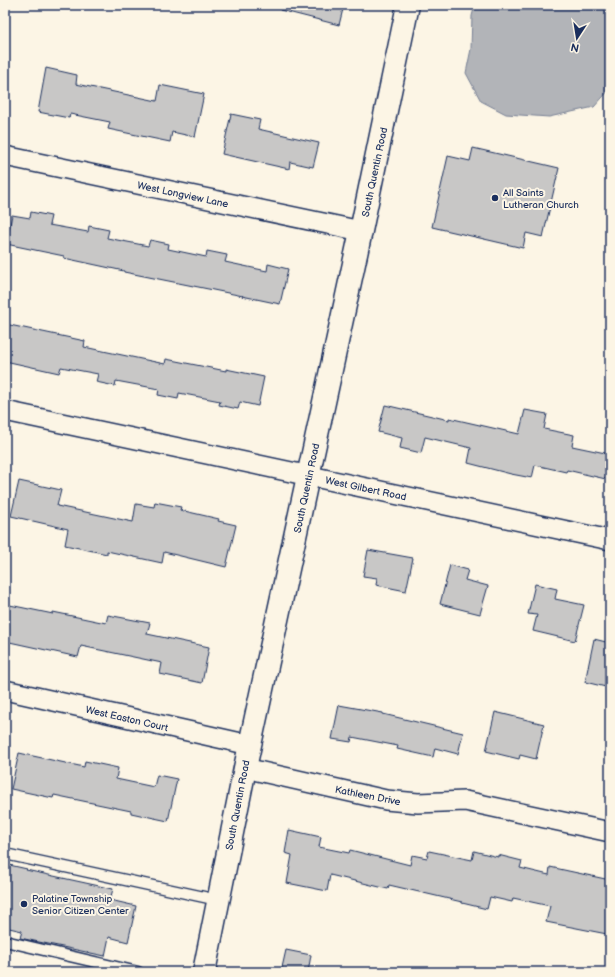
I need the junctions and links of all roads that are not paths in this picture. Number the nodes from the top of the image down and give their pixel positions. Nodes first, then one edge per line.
1 (408, 5) edge
2 (5, 156) edge
3 (361, 231) junction
4 (5, 411) edge
5 (308, 475) junction
6 (610, 540) edge
7 (5, 690) edge
8 (250, 745) junction
9 (245, 768) junction
10 (610, 832) edge
11 (5, 854) edge
12 (218, 900) junction
13 (5, 941) edge
14 (138, 972) edge
15 (204, 972) edge

1 - 3 main road, South Quentin Road
2 - 3 street, West Longview Lane
3 - 5 main road, South Quentin Road
4 - 5 street, West Gilbert Road
5 - 6 street, West Gilbert Road
5 - 8 main road, South Quentin Road
7 - 8 street, West Easton Court
8 - 9 main road, South Quentin Road
9 - 10 street, Kathleen Drive
9 - 12 main road, South Quentin Road
11 - 12 lane
12 - 15 main road, South Quentin Road
13 - 14 lane

